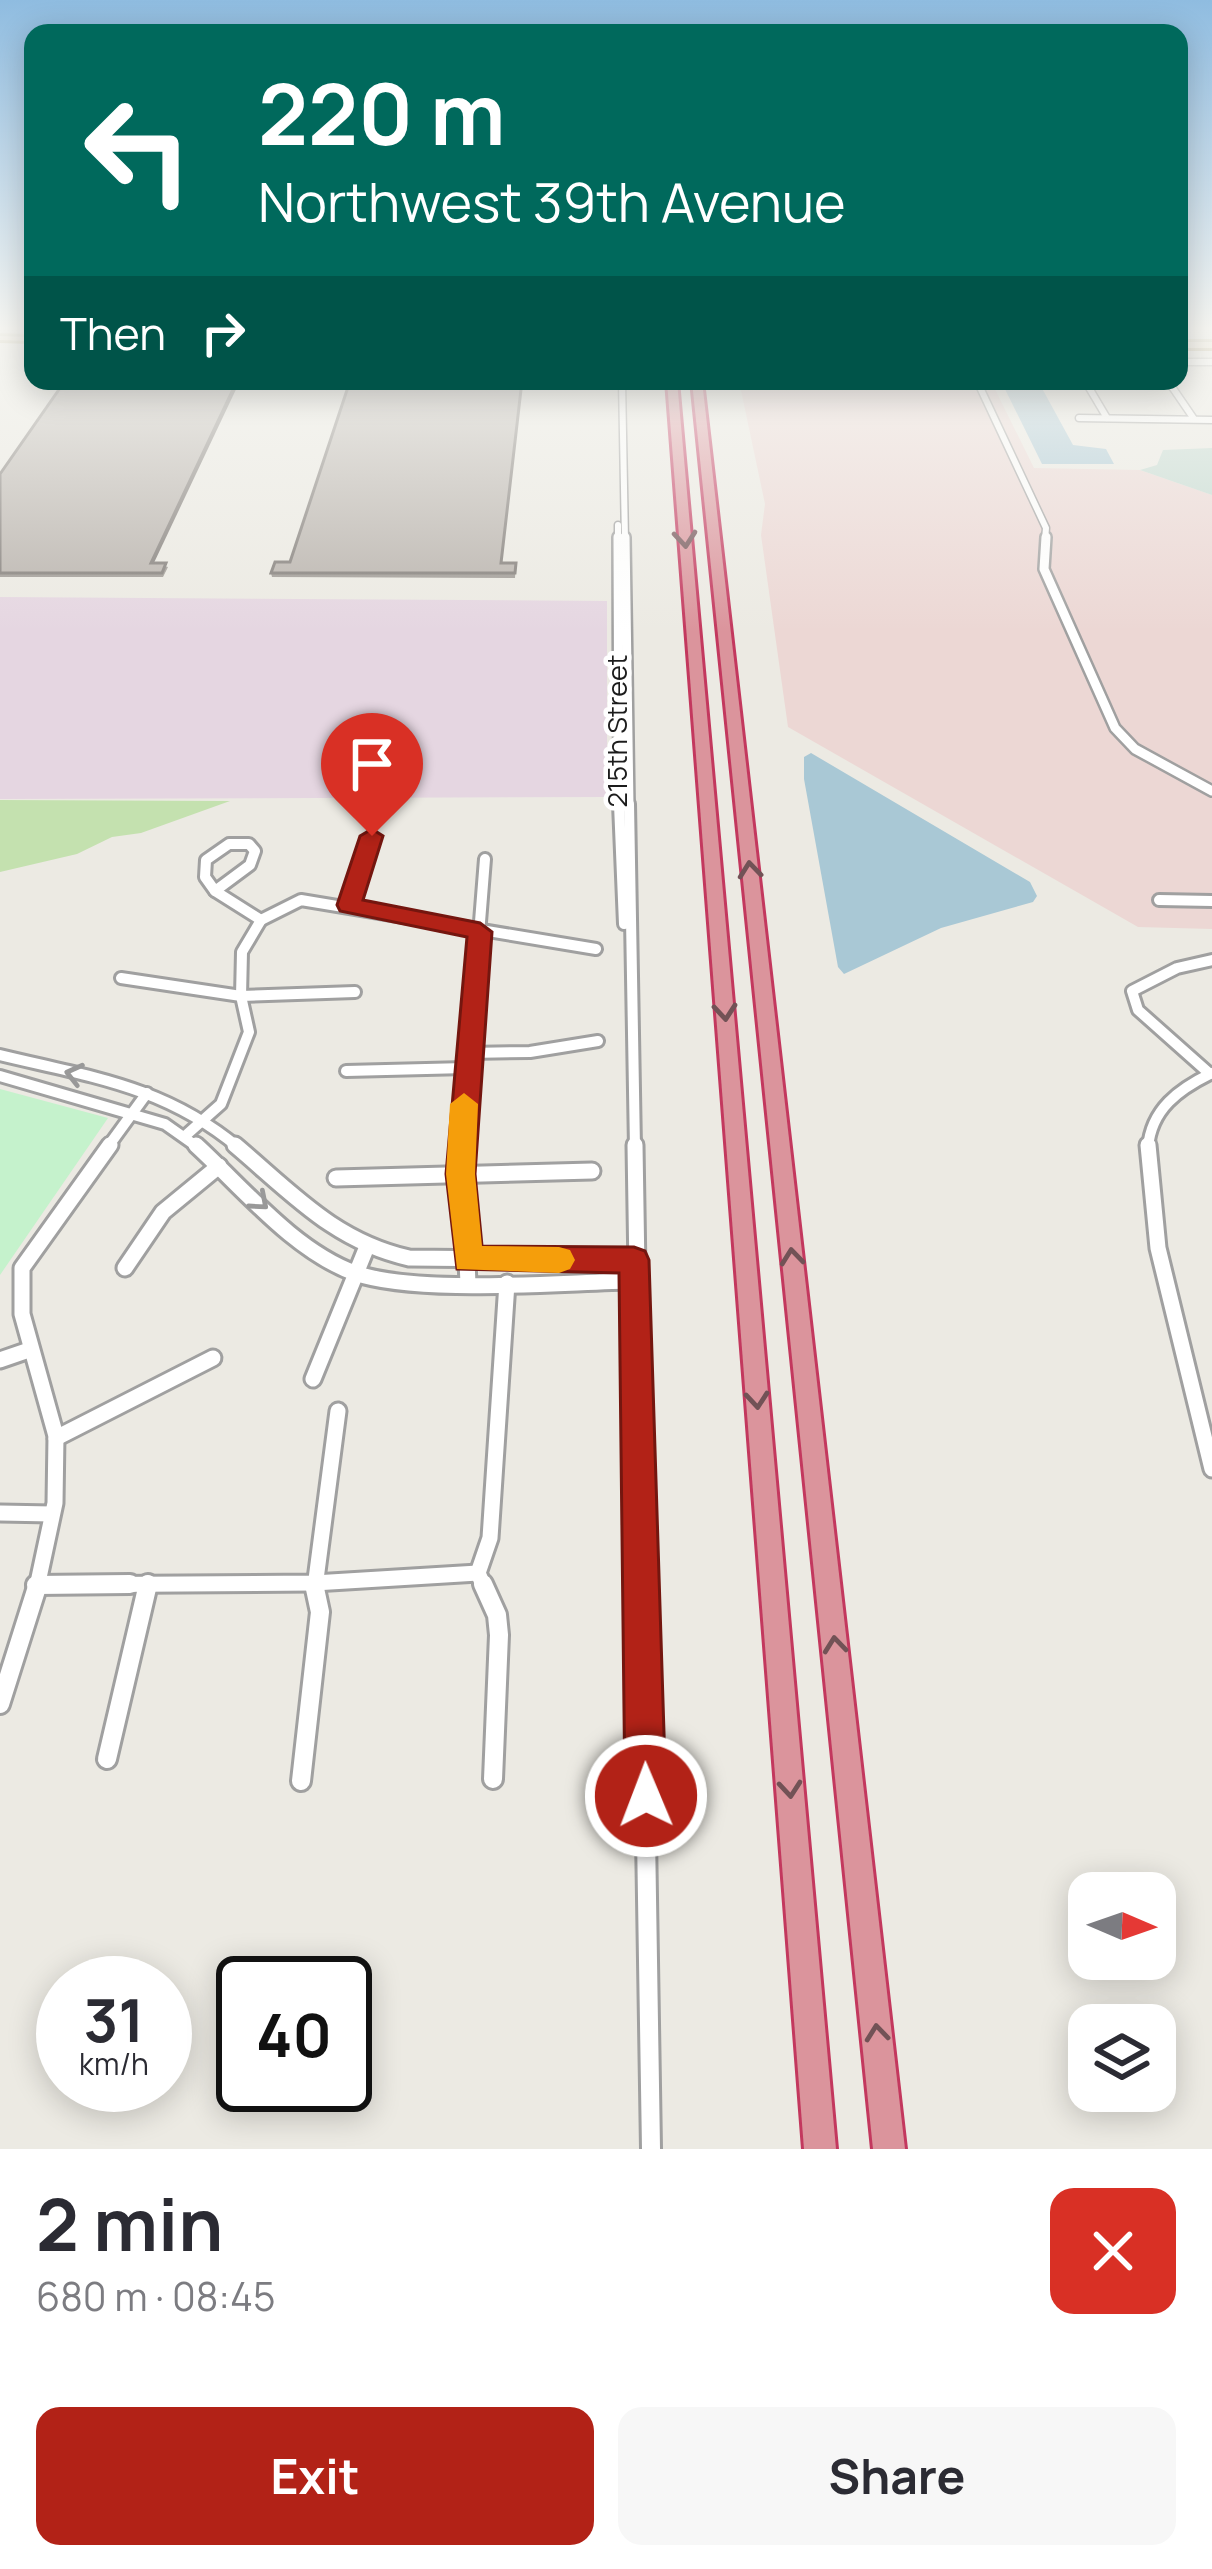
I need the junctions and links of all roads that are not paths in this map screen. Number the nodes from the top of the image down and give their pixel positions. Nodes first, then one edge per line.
1 (623, 431) edge
2 (676, 431) edge
3 (702, 431) edge
4 (1001, 431) edge
5 (1212, 791) edge
6 (372, 836) dead end
7 (485, 859) dead end
8 (214, 891) junction
9 (1159, 900) dead end
10 (1212, 901) edge
11 (349, 905) junction
12 (262, 920) junction
13 (480, 932) junction
14 (596, 949) dead end
15 (1212, 960) edge
16 (121, 978) dead end
17 (355, 992) dead end
18 (241, 996) junction
19 (598, 1041) dead end
20 (0, 1055) edge
21 (467, 1060) junction
22 (346, 1071) dead end
23 (1211, 1074) edge
24 (0, 1076) edge
25 (147, 1094) junction
26 (132, 1111) junction
27 (203, 1119) junction
28 (185, 1136) junction
29 (219, 1166) junction
30 (592, 1171) dead end
31 (460, 1174) junction
32 (336, 1178) dead end
33 (366, 1249) junction
34 (468, 1259) junction
35 (634, 1260) junction
36 (125, 1268) dead end
37 (356, 1273) junction
38 (634, 1281) junction
39 (507, 1283) junction
40 (468, 1284) junction
41 (29, 1350) junction
42 (213, 1358) dead end
43 (0, 1360) edge
44 (314, 1378) dead end
45 (338, 1411) dead end
46 (56, 1438) junction
47 (1212, 1469) edge
48 (0, 1513) edge
49 (52, 1514) junction
50 (478, 1573) junction
51 (314, 1583) junction
52 (148, 1584) junction
53 (36, 1585) junction
54 (0, 1704) edge
55 (107, 1759) dead end
56 (493, 1779) dead end
57 (301, 1781) dead end
58 (651, 2149) edge
59 (820, 2149) edge
60 (889, 2149) edge

1 - 35 street, 215th Street
2 -> 59 highway
60 -> 3 highway
4 - 5 street
6 - 11 street
7 - 13 street
8 - 8 street
8 - 12 street
9 - 10 street
11 - 12 street
11 - 13 street
12 - 18 street
13 - 14 street
13 - 21 street
15 - 23 street
16 - 18 street
17 - 18 street
18 - 27 street
19 - 21 street
25 -> 20 street
21 - 22 street
21 - 31 street
23 - 47 street
24 - 26 street
25 - 26 street
25 - 27 street
26 - 28 street
26 - 41 street
27 - 28 street
27 - 33 street
28 - 29 street
29 - 36 street
29 -> 37 street
30 - 31 street
31 - 32 street
31 - 34 street
33 - 34 street
33 - 37 street
34 - 35 street
34 - 40 street
35 - 38 street, 215th Street
37 - 40 street
37 - 44 street
38 - 39 street
38 - 58 street, 215th Street
39 - 40 street
39 - 50 street
41 - 43 street
41 - 46 street
42 - 46 street
45 - 51 street
46 - 49 street
48 - 49 street
49 - 53 street
50 - 51 street
50 - 56 street
51 - 52 street
51 - 57 street
52 - 53 street
52 - 55 street
53 - 54 street

